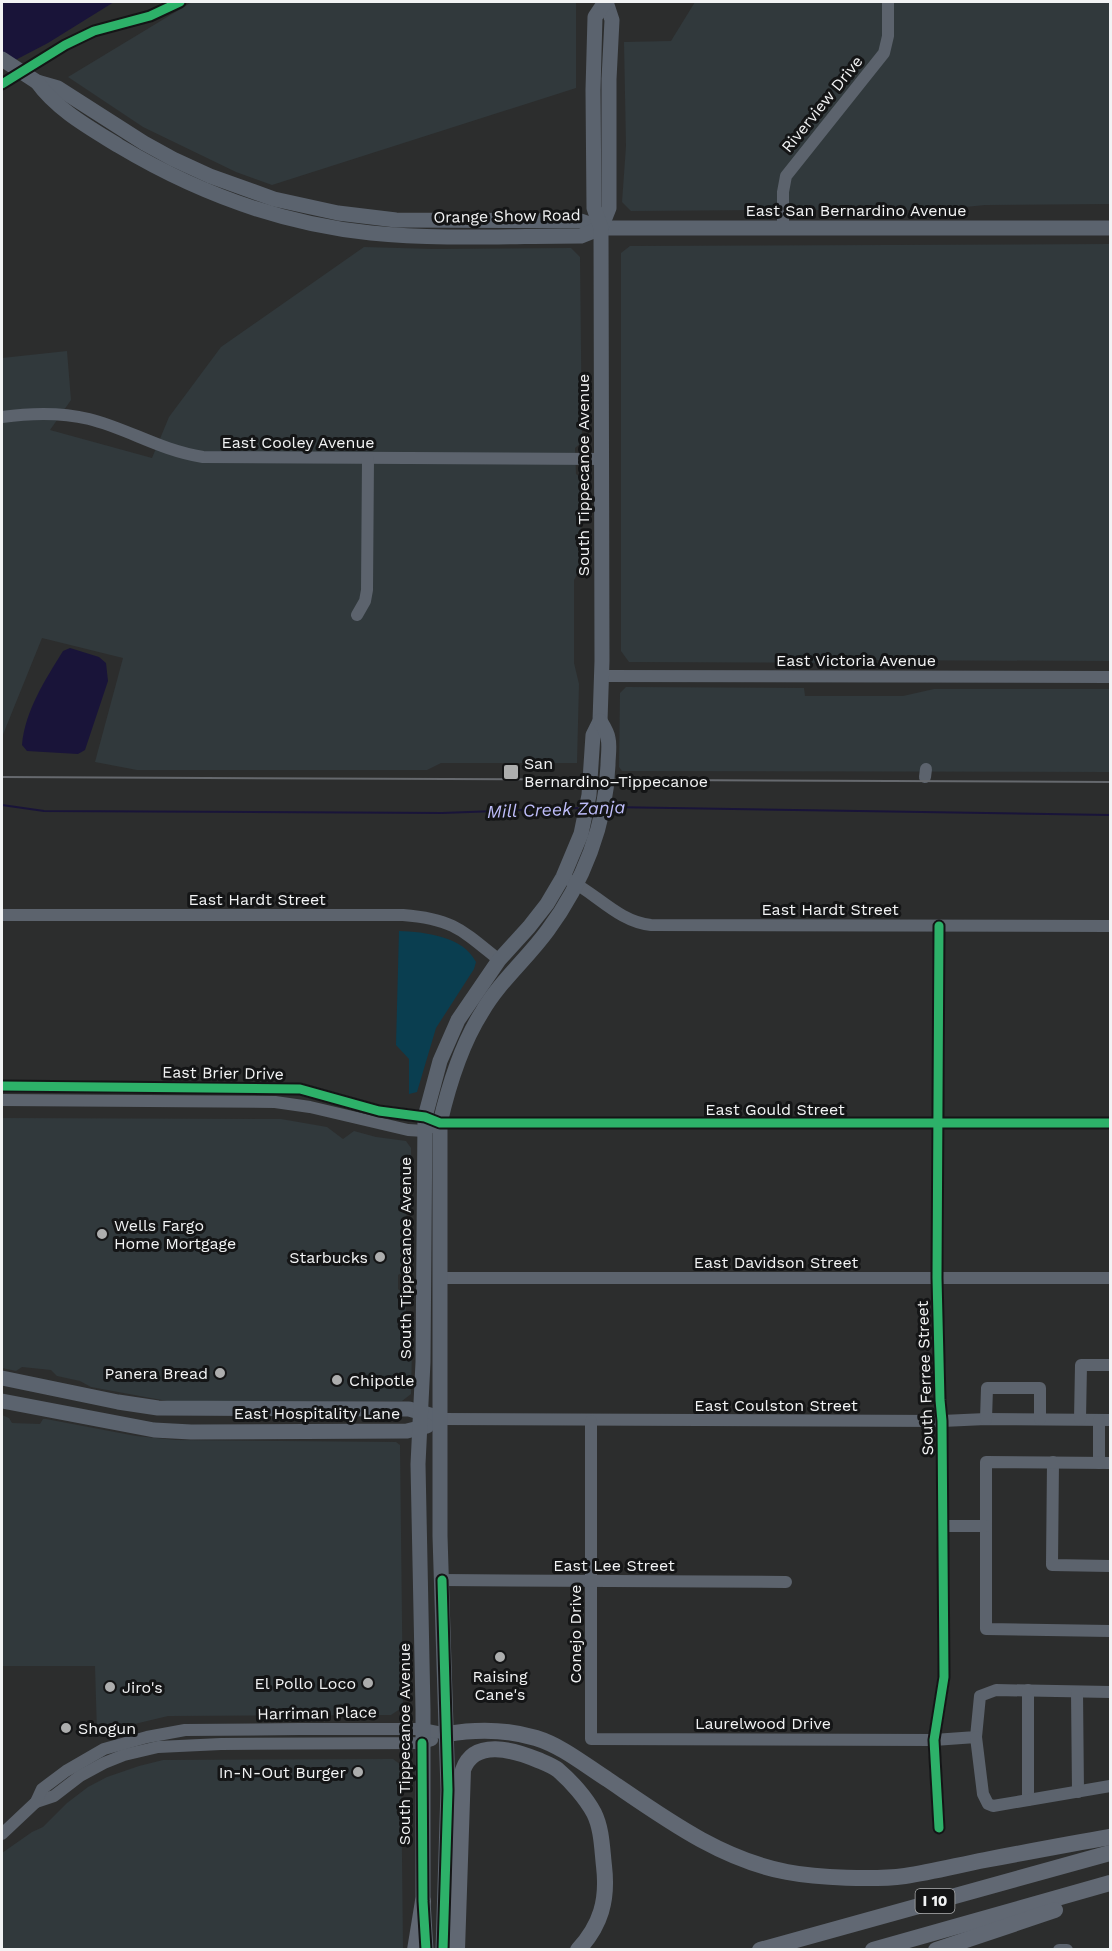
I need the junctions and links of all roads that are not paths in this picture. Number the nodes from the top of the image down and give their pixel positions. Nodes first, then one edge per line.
1 (605, 2) edge
2 (888, 2) edge
3 (2, 59) edge
4 (601, 228) junction
5 (783, 228) junction
6 (1110, 228) edge
7 (2, 417) edge
8 (368, 459) junction
9 (602, 459) junction
10 (357, 615) dead end
11 (602, 676) junction
12 (1110, 677) edge
13 (600, 721) junction
14 (570, 880) junction
15 (2, 915) edge
16 (939, 926) junction
17 (1110, 926) edge
18 (499, 960) junction
19 (512, 970) junction
20 (2, 1086) edge
21 (2, 1100) edge
22 (440, 1123) junction
23 (1110, 1123) edge
24 (424, 1124) junction
25 (939, 1124) junction
26 (441, 1278) junction
27 (937, 1278) junction
28 (1110, 1278) edge
29 (1110, 1365) edge
30 (2, 1378) edge
31 (2, 1401) edge
32 (421, 1412) junction
33 (441, 1419) junction
34 (986, 1419) junction
35 (1040, 1419) junction
36 (1080, 1419) junction
37 (1105, 1420) edge
38 (591, 1421) junction
39 (942, 1421) junction
40 (419, 1429) junction
41 (1053, 1462) junction
42 (1105, 1463) edge
43 (943, 1526) junction
44 (986, 1526) junction
45 (419, 1559) junction
46 (1110, 1566) edge
47 (442, 1580) junction
48 (591, 1581) junction
49 (786, 1582) dead end
50 (1110, 1631) edge
51 (1028, 1689) junction
52 (1077, 1692) junction
53 (1110, 1692) edge
54 (447, 1734) junction
55 (422, 1736) junction
56 (976, 1737) junction
57 (591, 1738) joint
58 (934, 1740) junction
59 (1110, 1786) edge
60 (1078, 1792) junction
61 (1028, 1800) junction
62 (939, 1828) dead end
63 (2, 1834) edge
64 (1110, 1837) edge
65 (1110, 1853) edge
66 (1110, 1885) edge
67 (423, 1901) junction
68 (414, 1950) edge
69 (426, 1950) edge
70 (443, 1950) edge
71 (457, 1950) edge
72 (578, 1950) edge
73 (760, 1950) edge
74 (873, 1950) edge
75 (936, 1950) edge

1 - 4 main road, South Tippecanoe Avenue
2 - 5 street, Riverview Drive
3 - 4 main road, Orange Show Road
4 - 5 main road, East San Bernardino Avenue
4 - 9 main road, South Tippecanoe Avenue
5 - 6 main road, East San Bernardino Avenue
7 - 8 street, East Cooley Avenue
8 - 9 street, East Cooley Avenue
8 - 10 street
9 - 11 main road, South Tippecanoe Avenue
11 - 12 street, East Victoria Avenue
11 - 13 main road, South Tippecanoe Avenue
13 - 14 main road, South Tippecanoe Avenue
13 - 14 main road, South Tippecanoe Avenue
14 - 16 street, East Hardt Street
14 - 18 main road, South Tippecanoe Avenue
14 - 19 main road, South Tippecanoe Avenue
15 - 18 street, East Hardt Street
16 - 17 street, East Hardt Street
16 - 25 street, South Ferree Street
18 - 19 main road
18 - 24 main road, South Tippecanoe Avenue
19 - 22 main road, South Tippecanoe Avenue
20 - 24 street, East Brier Drive
21 - 24 street, East Brier Drive
22 - 24 street, East Brier Drive
22 - 25 street, East Gould Street
22 - 26 main road, South Tippecanoe Avenue
23 - 25 street, East Gould Street
24 - 32 main road, South Tippecanoe Avenue
25 - 27 street, South Ferree Street
26 - 27 street, East Davidson Street
26 - 33 main road, South Tippecanoe Avenue
27 - 28 street, East Davidson Street
27 - 39 street, South Ferree Street
29 - 36 street
30 - 32 main road, East Hospitality Lane
31 - 40 main road, East Hospitality Lane
32 - 33 main road, East Hospitality Lane
32 - 40 main road, South Tippecanoe Avenue
33 - 38 street, East Coulston Street
33 - 40 main road, East Hospitality Lane
33 - 47 main road, South Tippecanoe Avenue
34 - 35 street, East Coulston Street
34 - 35 street
34 - 39 street, East Coulston Street
35 - 36 street, East Coulston Street
36 - 37 street, East Coulston Street
37 - 42 street
38 - 39 street, East Coulston Street
38 - 48 street, Conejo Drive
39 - 43 street, South Ferree Street
40 - 45 main road, South Tippecanoe Avenue
41 - 42 street
41 - 44 street
41 - 46 street
43 - 44 street
43 - 58 street, South Ferree Street
44 - 50 street
45 - 47 main road
45 - 55 main road, South Tippecanoe Avenue
47 - 48 street, East Lee Street
47 - 54 main road, South Tippecanoe Avenue
48 - 49 street, East Lee Street
48 - 57 street, Conejo Drive
51 - 52 street
51 - 56 street
51 - 61 street
52 - 53 street
52 - 60 street
54 - 55 street, Harriman Place
54 - 64 highway
54 - 70 main road, South Tippecanoe Avenue
55 - 63 street, Harriman Place
55 - 67 main road, South Tippecanoe Avenue
56 - 58 street, Laurelwood Drive
56 - 61 street
57 - 58 street, Laurelwood Drive
58 - 62 street, South Ferree Street
59 - 60 street
60 - 61 street
65 - 73 highway, I 10
66 - 74 highway, I 10
66 - 75 highway
67 - 68 highway
67 - 69 main road, South Tippecanoe Avenue
71 - 72 highway

